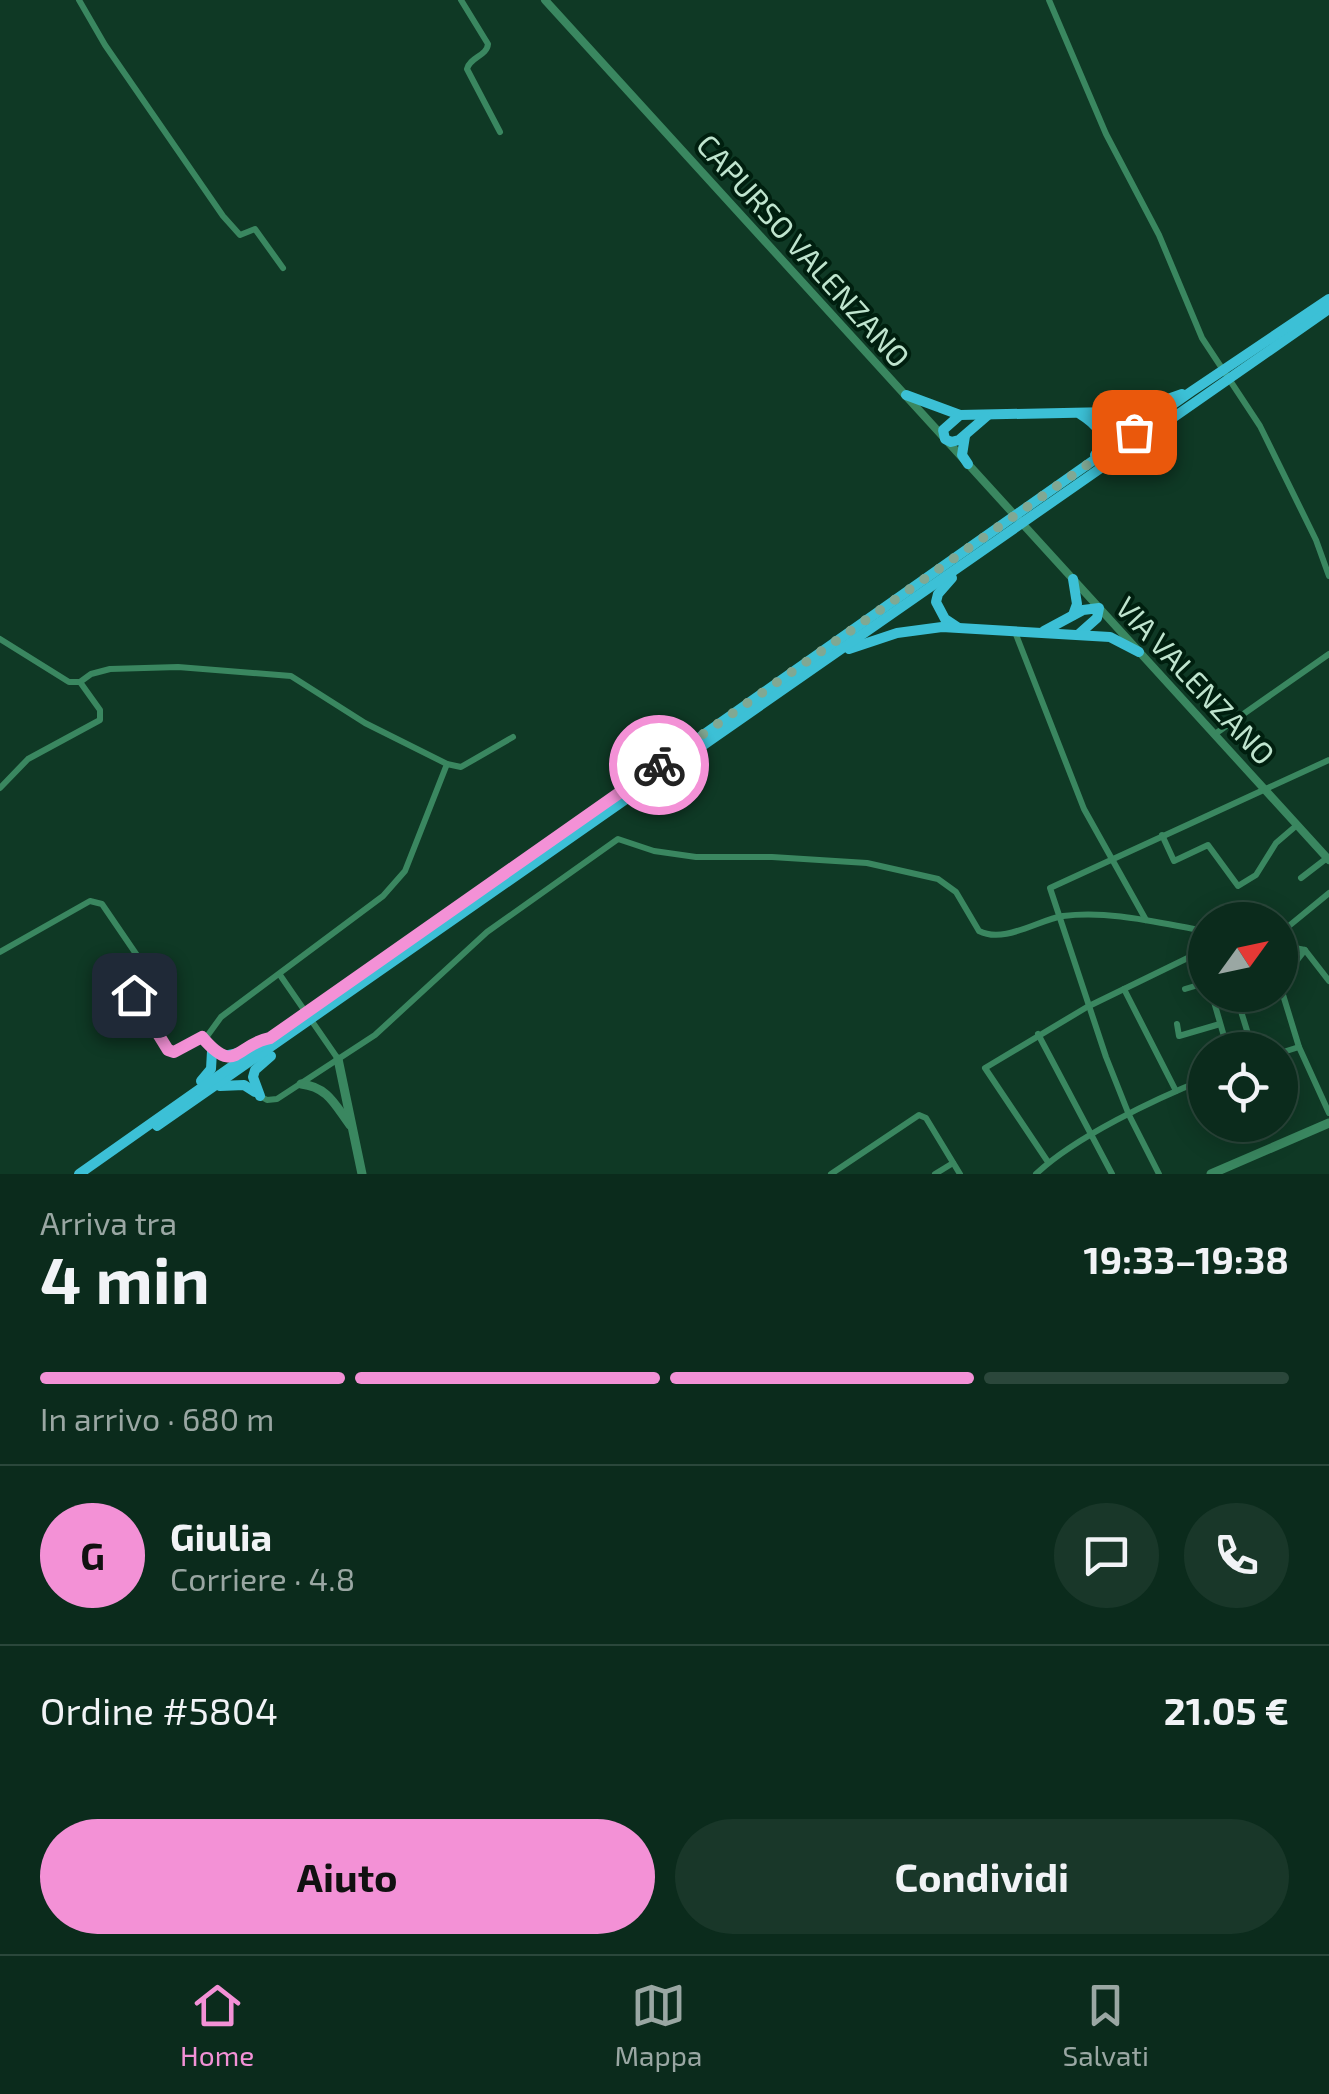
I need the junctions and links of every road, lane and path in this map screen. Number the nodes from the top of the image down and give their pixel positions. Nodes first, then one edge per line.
1 (79, 0) edge
2 (461, 0) edge
3 (544, 0) edge
4 (1049, 0) edge
5 (500, 132) dead end
6 (283, 268) dead end
7 (1329, 299) edge
8 (1329, 309) edge
9 (1239, 366) junction
10 (1220, 380) junction
11 (1192, 391) junction
12 (906, 395) junction
13 (989, 414) junction
14 (1080, 414) junction
15 (960, 415) junction
16 (965, 435) junction
17 (945, 438) junction
18 (968, 464) junction
19 (1045, 500) junction
20 (1002, 531) junction
21 (1029, 531) joint
22 (986, 548) junction
23 (1329, 576) edge
24 (1073, 579) junction
25 (1099, 608) junction
26 (1074, 615) junction
27 (958, 627) junction
28 (1015, 630) junction
29 (1044, 631) junction
30 (1079, 634) junction
31 (0, 639) edge
32 (1139, 652) junction
33 (834, 654) junction
34 (1329, 654) edge
35 (80, 682) junction
36 (1216, 734) junction
37 (513, 737) dead end
38 (1329, 760) edge
39 (447, 764) junction
40 (0, 788) edge
41 (1266, 788) junction
42 (1297, 825) junction
43 (1162, 835) junction
44 (1327, 855) edge
45 (1113, 857) junction
46 (1302, 878) dead end
47 (1329, 893) edge
48 (1058, 917) junction
49 (1298, 918) edge
50 (1147, 921) junction
51 (1188, 928) edge
52 (1298, 948) edge
53 (1306, 950) junction
54 (0, 952) edge
55 (1188, 958) edge
56 (1298, 959) edge
57 (280, 974) junction
58 (1329, 981) edge
59 (1124, 988) junction
60 (1188, 988) edge
61 (1185, 989) dead end
62 (1087, 1007) junction
63 (1217, 1012) edge
64 (1177, 1024) dead end
65 (1220, 1024) junction
66 (1222, 1032) edge
67 (1038, 1034) junction
68 (288, 1036) junction
69 (270, 1038) junction
70 (205, 1039) junction
71 (1298, 1047) edge
72 (212, 1050) junction
73 (338, 1058) junction
74 (302, 1084) junction
75 (1188, 1086) edge
76 (210, 1090) junction
77 (1176, 1091) junction
78 (188, 1096) junction
79 (260, 1096) junction
80 (1329, 1113) edge
81 (1129, 1115) junction
82 (1329, 1124) edge
83 (352, 1128) junction
84 (1092, 1136) junction
85 (1048, 1162) junction
86 (953, 1163) junction
87 (79, 1174) edge
88 (88, 1174) edge
89 (362, 1174) edge
90 (831, 1174) edge
91 (935, 1174) edge
92 (960, 1174) edge
93 (1036, 1174) edge
94 (1112, 1174) edge
95 (1160, 1174) edge
96 (1211, 1174) edge

1 - 6 street
2 - 5 street
3 - 12 street, CAPURSO VALENZANO
4 - 23 street
7 - 9 highway
8 - 9 highway
9 - 10 highway
10 - 11 highway
10 - 19 highway
11 - 14 highway
11 - 19 highway
12 - 15 highway
12 - 17 street, CAPURSO VALENZANO
13 - 14 highway
13 - 15 highway
13 - 16 highway
14 - 19 highway
15 - 17 highway
16 - 17 highway
16 - 18 highway
17 - 18 street, CAPURSO VALENZANO
18 - 21 street, CAPURSO VALENZANO
19 - 20 highway
20 - 22 highway
20 - 69 highway
21 - 24 street, VIA VALENZANO
22 - 27 highway
22 - 33 highway
24 - 25 street, VIA VALENZANO
24 - 26 highway
25 - 26 highway
25 - 30 highway
25 - 32 street, VIA VALENZANO
26 - 29 highway
27 - 28 highway
27 - 33 highway
28 - 29 highway
28 - 45 street
29 - 30 highway
30 - 32 highway
31 - 35 street
32 - 36 street, VIA VALENZANO
33 - 68 highway
34 - 36 street
35 - 39 street
35 - 40 street
36 - 41 street, VIA VALENZANO
37 - 39 street
38 - 41 street
39 - 57 street
41 - 42 street, VIA VALENZANO
41 - 43 street
42 - 43 street
42 - 44 street, VIA VALENZANO
43 - 45 street
44 - 46 street
45 - 48 street
45 - 50 street
47 - 49 street
48 - 50 street
48 - 62 street
48 - 73 street
50 - 51 street
52 - 53 street
53 - 56 street
53 - 58 street
54 - 70 street
55 - 59 street
57 - 70 street
57 - 73 street
59 - 62 street
59 - 77 street
60 - 61 street
62 - 67 street
62 - 81 street
63 - 65 street
64 - 65 street
65 - 66 street
67 - 84 street
67 - 85 street
68 - 76 highway
68 - 79 highway
69 - 72 highway
69 - 78 highway
70 - 72 street
71 - 80 street
72 - 78 highway
73 - 74 street
73 - 83 main road
74 - 79 street
74 - 83 main road
75 - 77 street
76 - 79 highway
76 - 88 highway
77 - 81 street
78 - 87 highway
81 - 84 street
81 - 95 street
82 - 96 main road
83 - 89 main road
84 - 85 street
84 - 94 street
85 - 93 street
86 - 90 street
86 - 91 street
86 - 92 street

